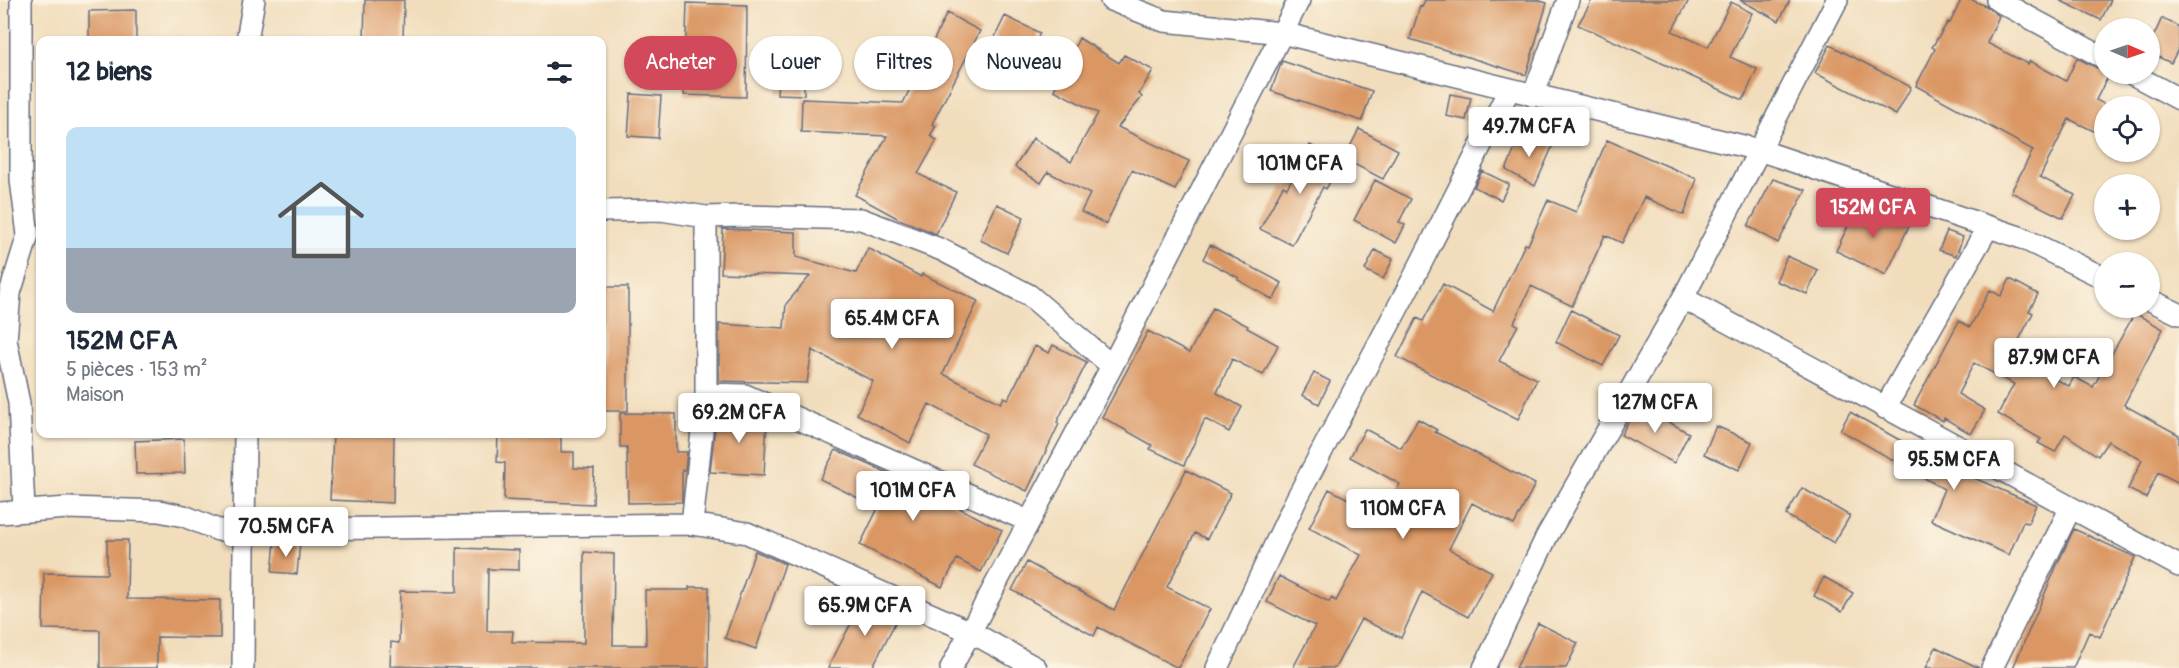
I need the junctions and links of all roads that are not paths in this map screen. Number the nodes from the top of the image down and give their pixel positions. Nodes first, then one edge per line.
1 (21, 0) edge
2 (254, 0) edge
3 (1111, 0) edge
4 (1299, 0) edge
5 (1568, 0) edge
6 (1837, 0) edge
7 (1997, 0) edge
8 (1282, 33) junction
9 (249, 36) edge
10 (2094, 53) edge
11 (2151, 84) edge
12 (1509, 90) junction
13 (1533, 96) junction
14 (2179, 99) edge
15 (1759, 150) junction
16 (606, 210) edge
17 (706, 217) junction
18 (1988, 227) junction
19 (2094, 273) edge
20 (1683, 298) junction
21 (2160, 305) edge
22 (2179, 314) edge
23 (3, 340) edge
24 (1112, 366) junction
25 (706, 394) junction
26 (1885, 408) junction
27 (245, 438) edge
28 (2070, 509) junction
29 (24, 510) junction
30 (0, 513) edge
31 (1028, 521) junction
32 (693, 524) junction
33 (244, 530) junction
34 (2179, 566) edge
35 (971, 632) junction
36 (243, 668) edge
37 (951, 668) edge
38 (1036, 668) edge
39 (1217, 668) edge
40 (1484, 668) edge
41 (1992, 668) edge

1 - 23 street
2 - 9 street
3 - 8 street
4 - 8 street
5 - 13 street
6 - 15 street
7 - 10 street
8 - 12 street
8 - 24 street
11 - 14 street
12 - 13 street
12 - 39 street
13 - 15 street
15 - 18 street
15 - 20 street
16 - 17 street
17 - 24 street
17 - 25 street
18 - 19 street
18 - 26 street
20 - 26 street
20 - 40 street
21 - 22 street
23 - 29 street
24 - 31 street
25 - 31 street
25 - 32 street
26 - 28 street
27 - 33 street
28 - 34 street
28 - 41 street
29 - 30 street
29 - 33 street
31 - 35 street
32 - 33 street
32 - 35 street
33 - 36 street
35 - 37 street
35 - 38 street

